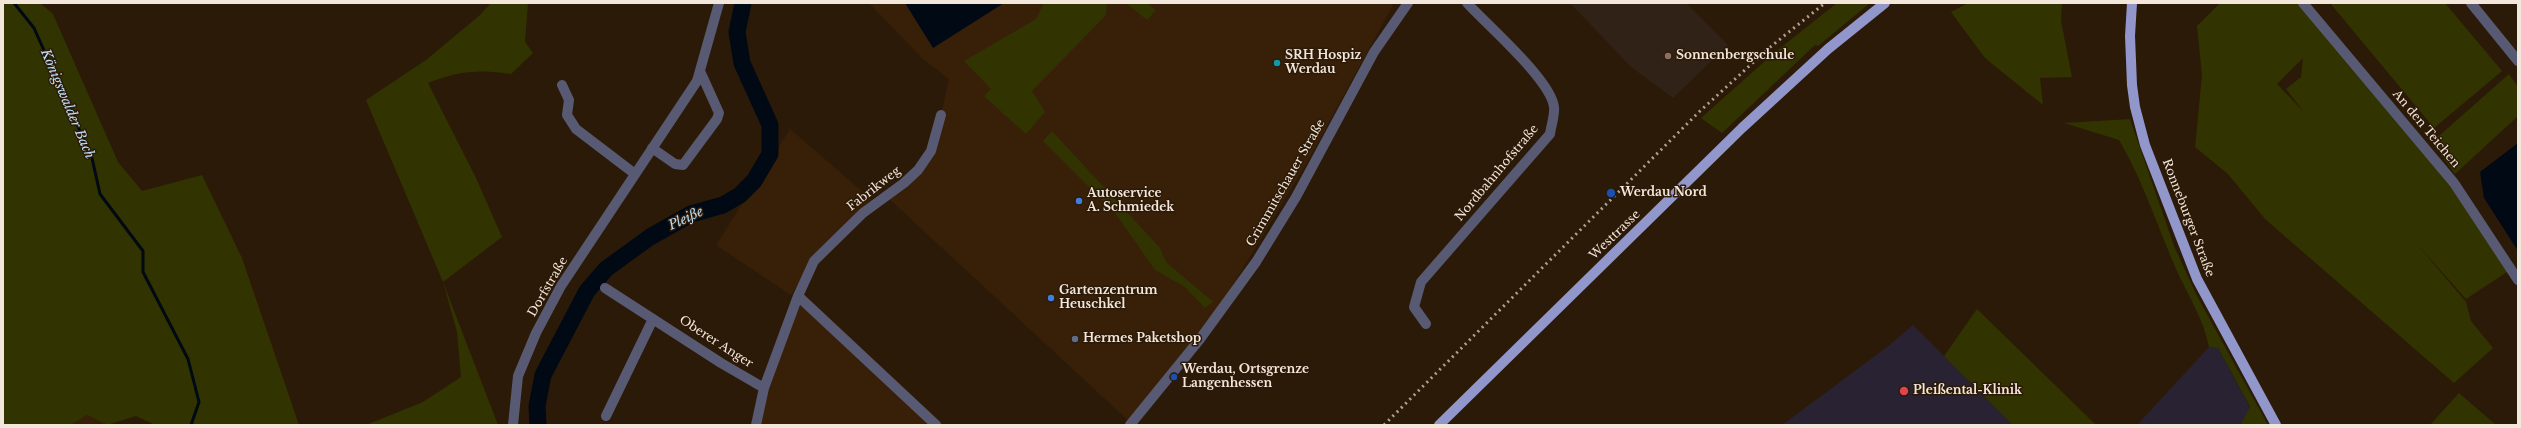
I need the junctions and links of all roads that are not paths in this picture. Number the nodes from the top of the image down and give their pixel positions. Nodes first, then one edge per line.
1 (719, 3) edge
2 (1408, 3) edge
3 (1466, 3) edge
4 (1885, 3) edge
5 (2132, 3) edge
6 (2303, 3) edge
7 (2471, 3) edge
8 (2518, 47) edge
9 (2507, 48) junction
10 (2518, 61) edge
11 (700, 71) junction
12 (562, 85) dead end
13 (940, 115) dead end
14 (652, 148) junction
15 (635, 174) junction
16 (2518, 280) edge
17 (606, 288) dead end
18 (798, 296) junction
19 (653, 320) junction
20 (1426, 324) dead end
21 (764, 388) junction
22 (606, 416) dead end
23 (513, 425) edge
24 (756, 425) edge
25 (936, 425) edge
26 (1130, 425) edge
27 (1439, 425) edge
28 (2276, 425) edge

1 - 11 street, Dorfstraße
2 - 26 street, Crimmitschauer Straße
3 - 20 street, Nordbahnhofstraße
4 - 27 main road, Westtrasse
5 - 28 main road, Ronneburger Straße
6 - 16 street, An den Teichen
7 - 9 street
8 - 9 street
9 - 10 street
11 - 14 street, Dorfstraße
11 - 14 street
12 - 15 street
13 - 18 street, Fabrikweg
14 - 15 street, Dorfstraße
15 - 23 street, Dorfstraße
17 - 19 street, Oberer Anger
18 - 21 street, Fabrikweg
18 - 25 street
19 - 21 street, Oberer Anger
19 - 22 street
21 - 24 street, Fabrikweg

